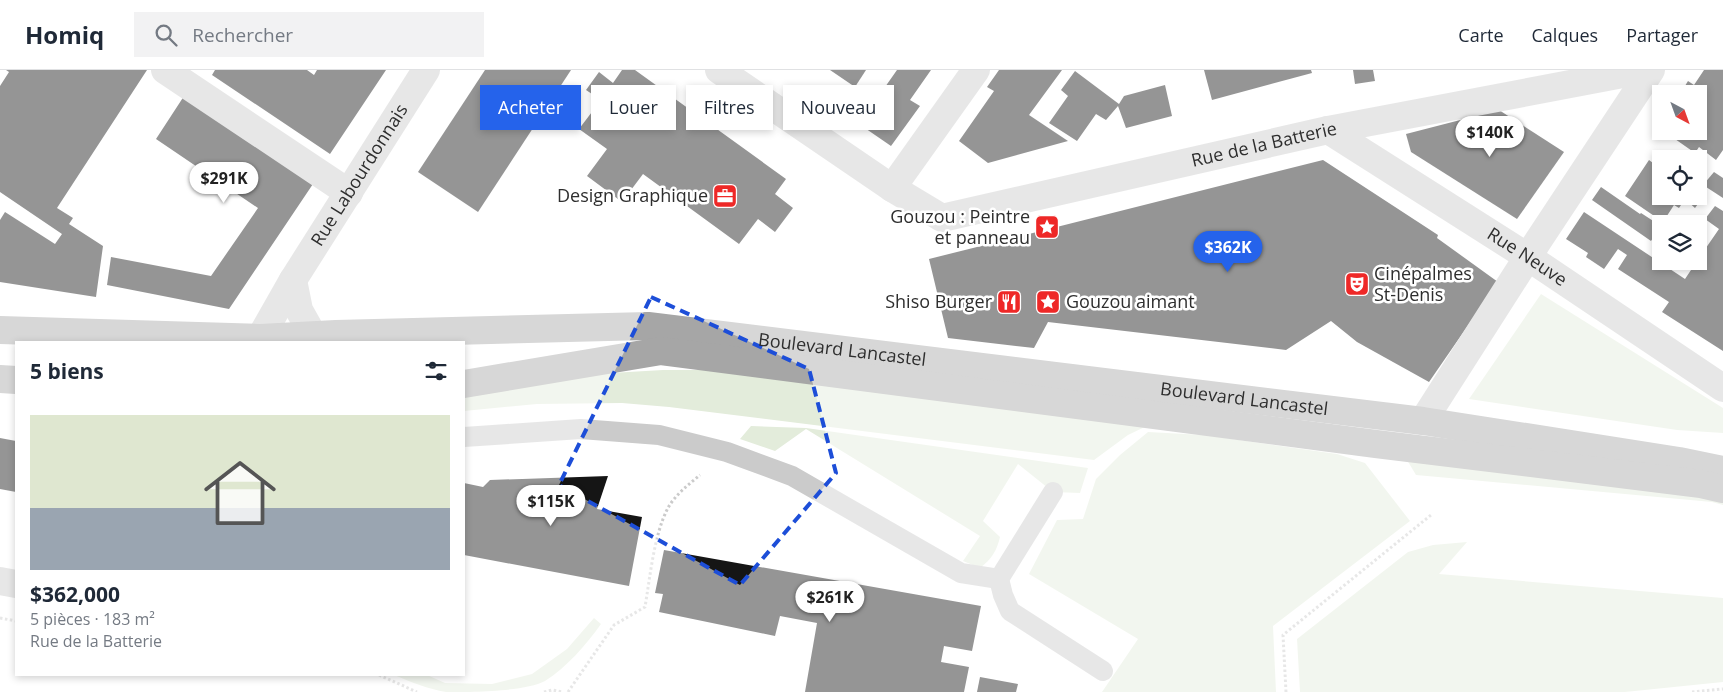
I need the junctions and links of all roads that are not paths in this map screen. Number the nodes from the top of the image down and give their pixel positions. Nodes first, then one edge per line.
1 (165, 70) edge
2 (426, 70) edge
3 (719, 70) edge
4 (976, 70) edge
5 (1644, 70) edge
6 (1650, 70) edge
7 (1328, 130) junction
8 (892, 188) junction
9 (349, 193) junction
10 (1528, 257) junction
11 (293, 280) junction
12 (1, 329) edge
13 (313, 335) junction
14 (257, 341) edge
15 (0, 379) edge
16 (15, 380) edge
17 (465, 384) edge
18 (1723, 388) edge
19 (1423, 421) junction
20 (465, 437) edge
21 (1723, 457) edge
22 (1679, 461) junction
23 (1723, 470) edge
24 (1723, 489) edge
25 (1053, 492) dead end
26 (999, 579) junction
27 (0, 581) edge
28 (15, 584) edge
29 (1103, 671) dead end

1 - 9 street
2 - 9 street, Rue Labourdonnais
3 - 8 street, Rue de la Batterie
4 - 8 street
5 - 7 street, Rue de la Batterie
6 - 10 street
7 - 8 street, Rue de la Batterie
7 - 10 street, Rue Neuve
9 - 11 street, Rue Labourdonnais
10 - 18 street, Rue Neuve
10 - 19 street
11 - 13 street
11 - 14 street, Rue Labourdonnais
12 - 14 main road, Boulevard Lancastel
13 - 14 main road, Boulevard Lancastel
13 - 19 main road, Boulevard Lancastel
15 - 16 main road
17 - 24 main road, Boulevard Lancastel
19 - 22 main road, Boulevard Lancastel
20 - 26 lane
21 - 22 main road
22 - 23 main road
25 - 26 lane
26 - 29 lane
27 - 28 street

